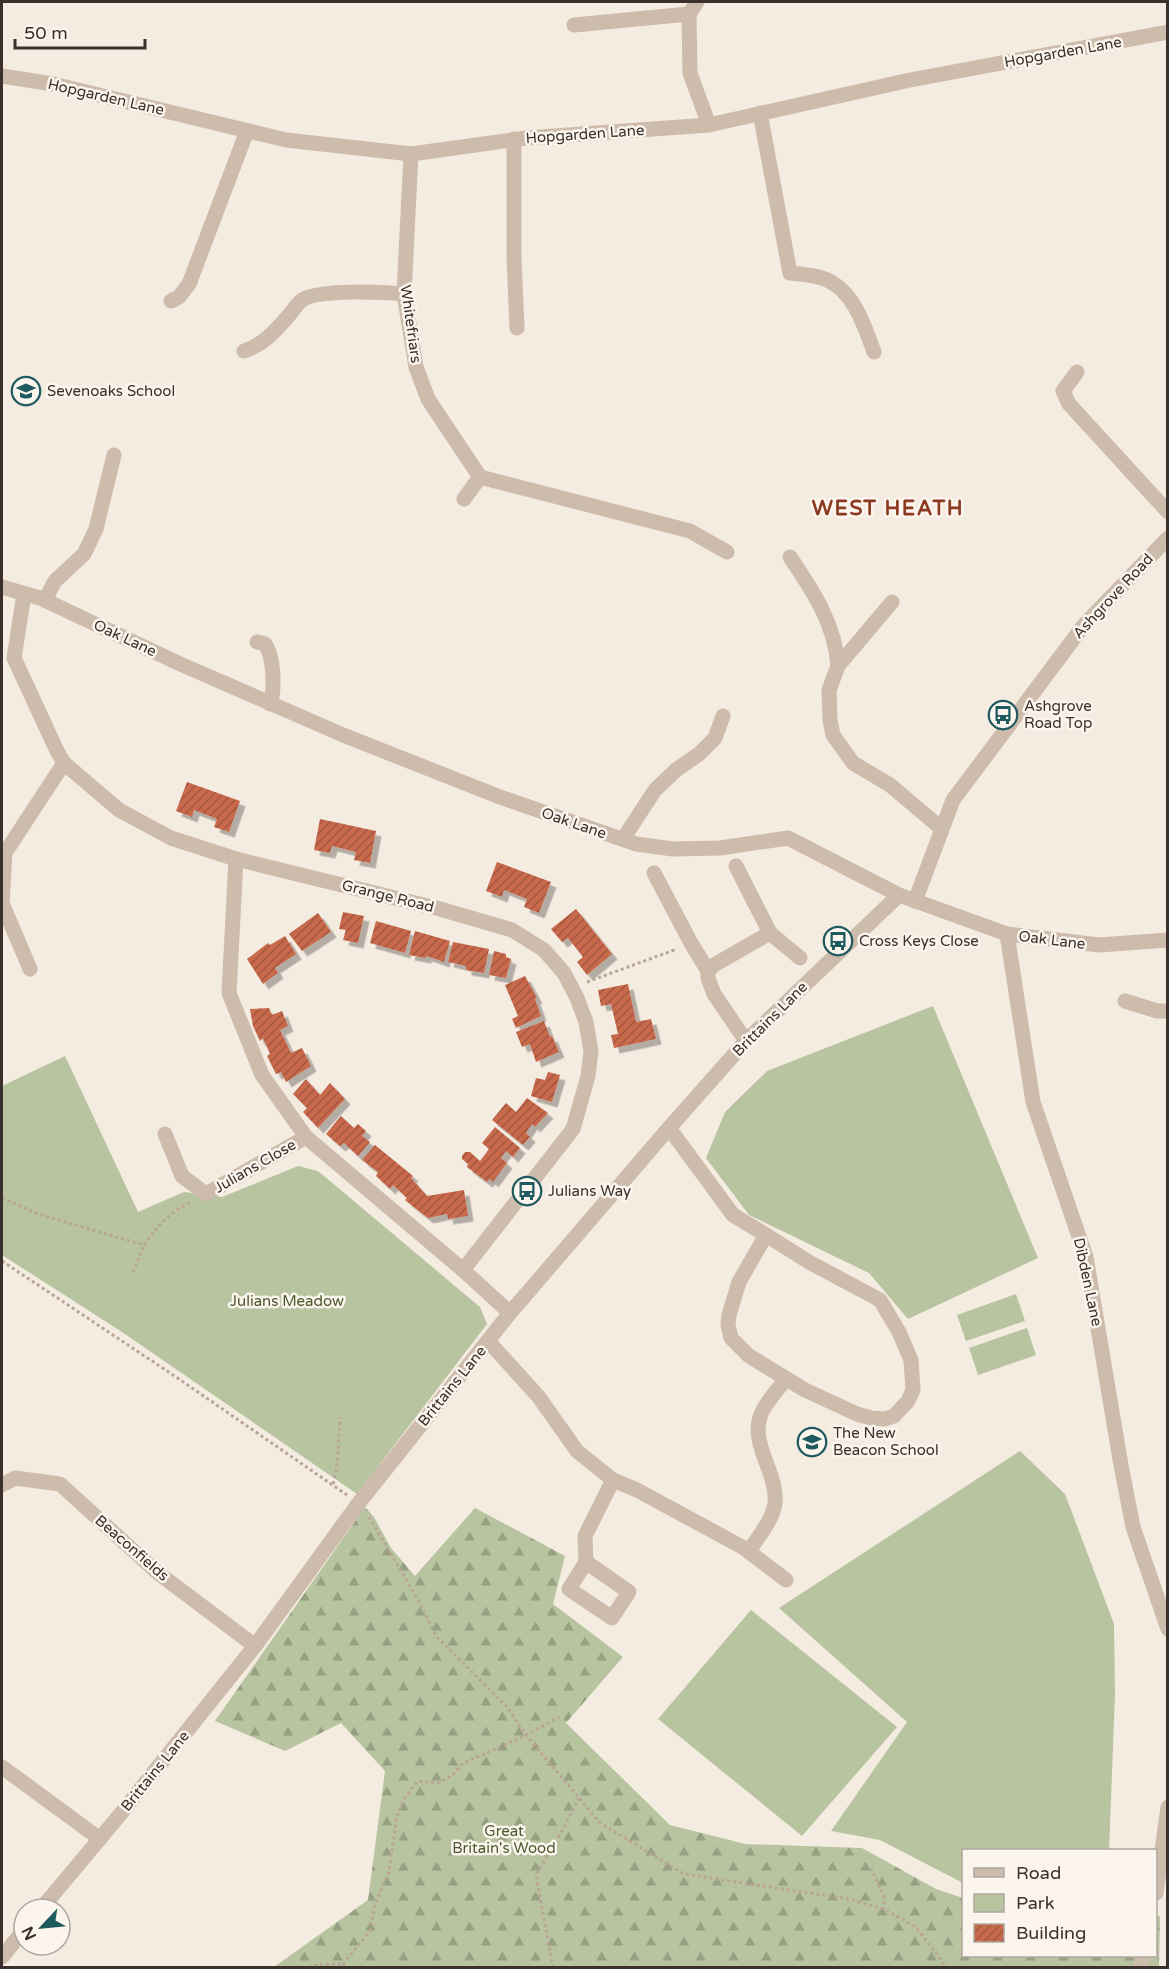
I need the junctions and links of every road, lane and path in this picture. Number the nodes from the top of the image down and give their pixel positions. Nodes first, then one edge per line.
1 (693, 8) edge
2 (574, 25) dead end
3 (1167, 32) edge
4 (2, 76) edge
5 (760, 113) junction
6 (709, 125) junction
7 (247, 131) junction
8 (514, 139) junction
9 (411, 154) junction
10 (404, 294) junction
11 (171, 301) dead end
12 (517, 328) dead end
13 (244, 351) dead end
14 (874, 352) dead end
15 (1077, 372) dead end
16 (114, 455) dead end
17 (480, 477) junction
18 (464, 499) dead end
19 (1167, 512) edge
20 (1167, 538) edge
21 (727, 552) dead end
22 (790, 557) dead end
23 (2, 587) edge
24 (24, 594) junction
25 (45, 600) junction
26 (892, 602) dead end
27 (257, 642) dead end
28 (838, 666) junction
29 (270, 704) junction
30 (723, 716) dead end
31 (64, 763) junction
32 (942, 829) junction
33 (623, 839) junction
34 (236, 860) junction
35 (736, 866) dead end
36 (654, 873) dead end
37 (899, 895) junction
38 (915, 902) junction
39 (770, 933) junction
40 (1007, 934) junction
41 (1167, 940) edge
42 (691, 944) junction
43 (800, 958) dead end
44 (30, 969) dead end
45 (708, 971) junction
46 (572, 988) junction
47 (1125, 1001) dead end
48 (1167, 1011) edge
49 (746, 1041) junction
50 (669, 1128) junction
51 (165, 1134) dead end
52 (306, 1137) junction
53 (206, 1194) junction
54 (2, 1198) edge
55 (766, 1235) junction
56 (144, 1245) junction
57 (2, 1262) edge
58 (463, 1270) junction
59 (133, 1272) dead end
60 (510, 1313) junction
61 (488, 1341) junction
62 (786, 1378) junction
63 (341, 1418) dead end
64 (613, 1480) junction
65 (2, 1485) edge
66 (333, 1485) junction
67 (358, 1504) junction
68 (749, 1551) junction
69 (586, 1562) dead end
70 (786, 1580) dead end
71 (1167, 1629) edge
72 (255, 1646) junction
73 (559, 1717) dead end
74 (526, 1736) junction
75 (2, 1767) edge
76 (579, 1798) junction
77 (1167, 1807) edge
78 (100, 1839) junction
79 (871, 1868) dead end
80 (1157, 1879) edge
81 (51, 1897) edge
82 (884, 1909) junction
83 (12, 1945) edge
84 (2, 1957) edge
85 (317, 1966) edge
86 (344, 1966) edge
87 (309, 1968) edge
88 (553, 1968) edge
89 (947, 1968) edge

1 - 2 street
1 - 6 street
3 - 5 street, Hopgarden Lane
4 - 7 street, Hopgarden Lane
5 - 6 street, Hopgarden Lane
5 - 14 street
6 - 8 street, Hopgarden Lane
7 - 9 street, Hopgarden Lane
7 - 11 street
8 - 9 street, Hopgarden Lane
8 - 12 street
9 - 10 street, Whitefriars
10 - 13 street
10 - 17 street, Whitefriars
15 - 19 street
16 - 25 street
17 - 18 street
17 - 21 street
20 - 32 street, Ashgrove Road
22 - 28 street
23 - 24 street, Oak Lane
24 - 25 street, Oak Lane
24 - 31 street, Grange Road
25 - 29 street, Oak Lane
26 - 28 street
27 - 29 street
28 - 32 street
29 - 33 street, Oak Lane
30 - 33 street
31 - 34 street, Grange Road
31 - 44 street
32 - 38 street, Ashgrove Road
33 - 37 street, Oak Lane
34 - 46 street, Grange Road
34 - 52 street
35 - 39 street
36 - 42 street
37 - 38 street, Oak Lane
37 - 49 street, Brittains Lane
38 - 40 street, Oak Lane
39 - 43 street
39 - 45 street
40 - 41 street, Oak Lane
40 - 71 street, Dibden Lane
42 - 45 street
42 - 46 path
45 - 49 street
46 - 58 street, Grange Road
47 - 48 street
49 - 50 street, Brittains Lane
50 - 55 street
50 - 60 street, Brittains Lane
51 - 53 street, Julians Close
52 - 53 street, Julians Close
52 - 58 street
53 - 56 path
54 - 56 path
55 - 62 street
55 - 62 street
56 - 59 path
57 - 66 path
58 - 60 street
60 - 61 street, Brittains Lane
61 - 64 street
61 - 67 street, Brittains Lane
62 - 68 street
63 - 66 path
64 - 68 street
64 - 69 street
65 - 72 street, Beaconfields
66 - 67 path
67 - 72 street, Brittains Lane
67 - 74 path
68 - 70 street
72 - 78 street, Brittains Lane
73 - 74 path
74 - 76 path
74 - 86 path
75 - 78 street
76 - 82 path
76 - 88 path
77 - 80 street
78 - 81 street, Brittains Lane
79 - 82 path
82 - 89 path
83 - 84 street
85 - 86 path
85 - 87 path

